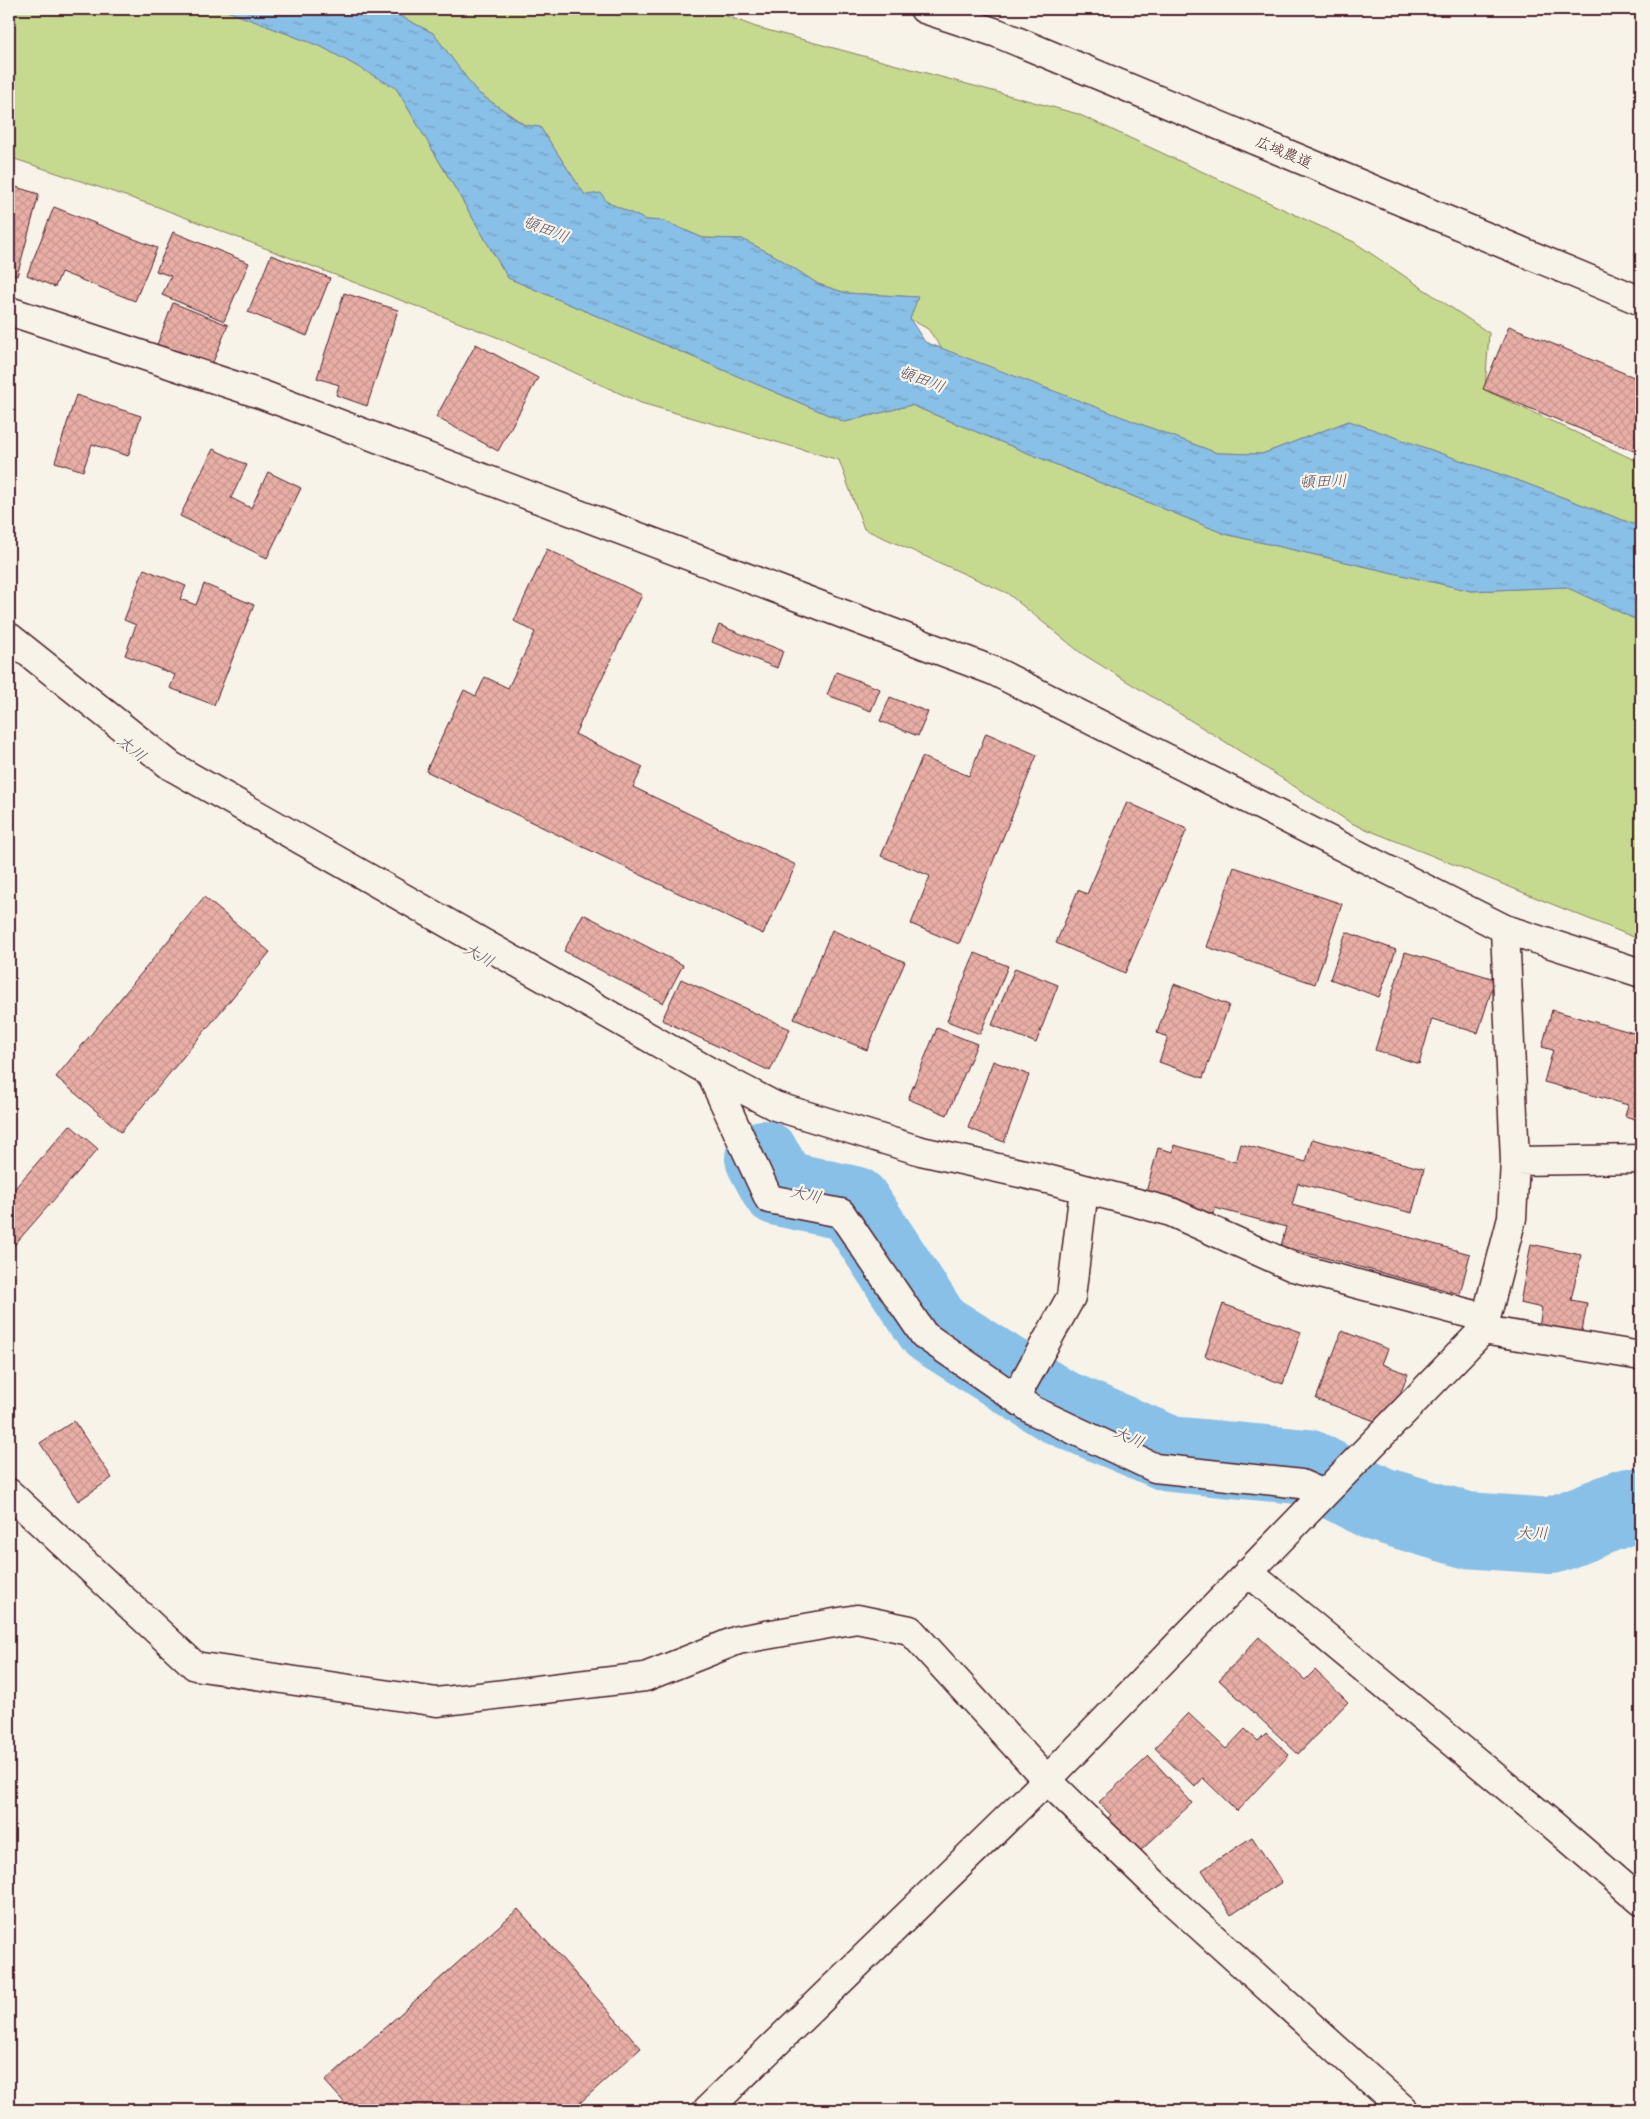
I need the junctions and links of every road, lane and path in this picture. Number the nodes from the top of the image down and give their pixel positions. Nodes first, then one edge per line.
1 (924, 9) edge
2 (1641, 301) edge
3 (9, 311) edge
4 (9, 637) edge
5 (1505, 929) junction
6 (1641, 972) edge
7 (710, 1072) junction
8 (1641, 1160) edge
9 (1515, 1161) junction
10 (1084, 1189) junction
11 (1484, 1324) junction
12 (1641, 1356) edge
13 (1015, 1398) junction
14 (9, 1493) edge
15 (1324, 1494) junction
16 (1248, 1572) junction
17 (1047, 1780) junction
18 (1641, 1901) edge
19 (707, 2110) edge
20 (1404, 2110) edge

1 - 2 street, 広域農道
3 - 5 street
4 - 7 street
5 - 6 street
5 - 9 street
7 - 10 street
7 - 13 street
8 - 9 street
9 - 11 street
10 - 11 street
10 - 13 street
11 - 12 street
11 - 15 street
13 - 15 street
14 - 17 street
15 - 16 street
16 - 17 street
16 - 18 street
17 - 19 street
17 - 20 street

